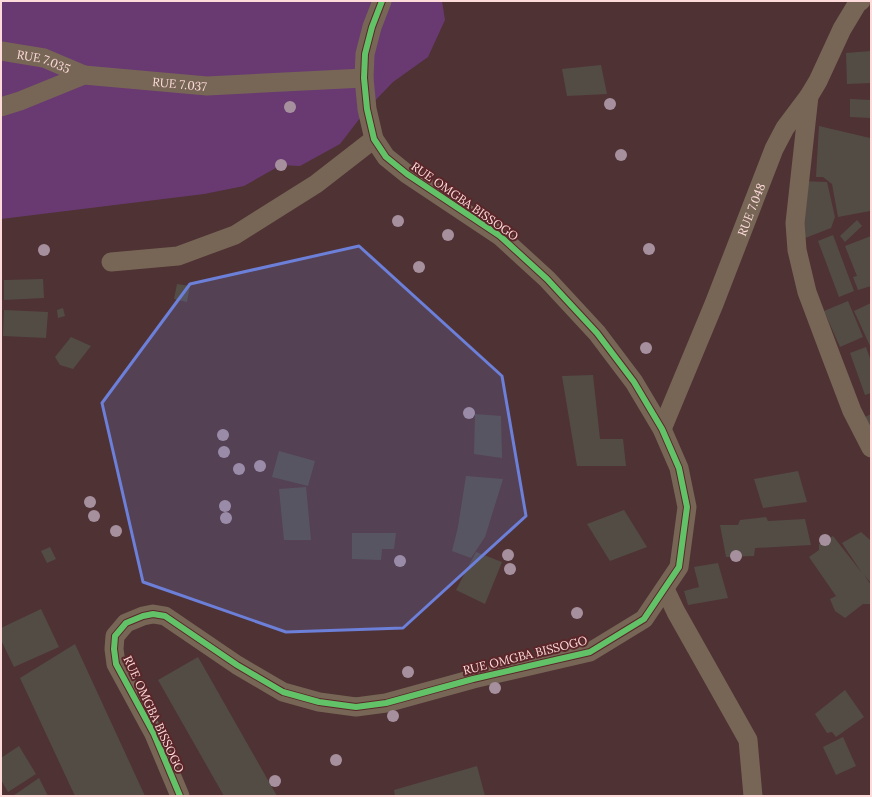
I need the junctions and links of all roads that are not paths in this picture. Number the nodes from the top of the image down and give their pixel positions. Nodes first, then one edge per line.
1 (382, 1) edge
2 (861, 1) edge
3 (1, 51) edge
4 (84, 75) junction
5 (364, 78) junction
6 (809, 96) junction
7 (1, 107) edge
8 (374, 139) junction
9 (111, 262) dead end
10 (662, 429) junction
11 (871, 448) edge
12 (665, 589) junction
13 (180, 796) edge
14 (753, 796) edge

1 - 5 street, RUE OMGBA BISSOGO
2 - 6 street, RUE 7.048
3 - 4 street, RUE 7.035
4 - 5 street, RUE 7.037
4 - 7 street, RUE 7.037
5 - 8 street, RUE OMGBA BISSOGO
6 - 10 street, RUE 7.048
6 - 11 street
8 - 9 street
8 - 10 street, RUE OMGBA BISSOGO
10 - 12 street, RUE OMGBA BISSOGO
12 - 13 street, RUE OMGBA BISSOGO
12 - 14 street

